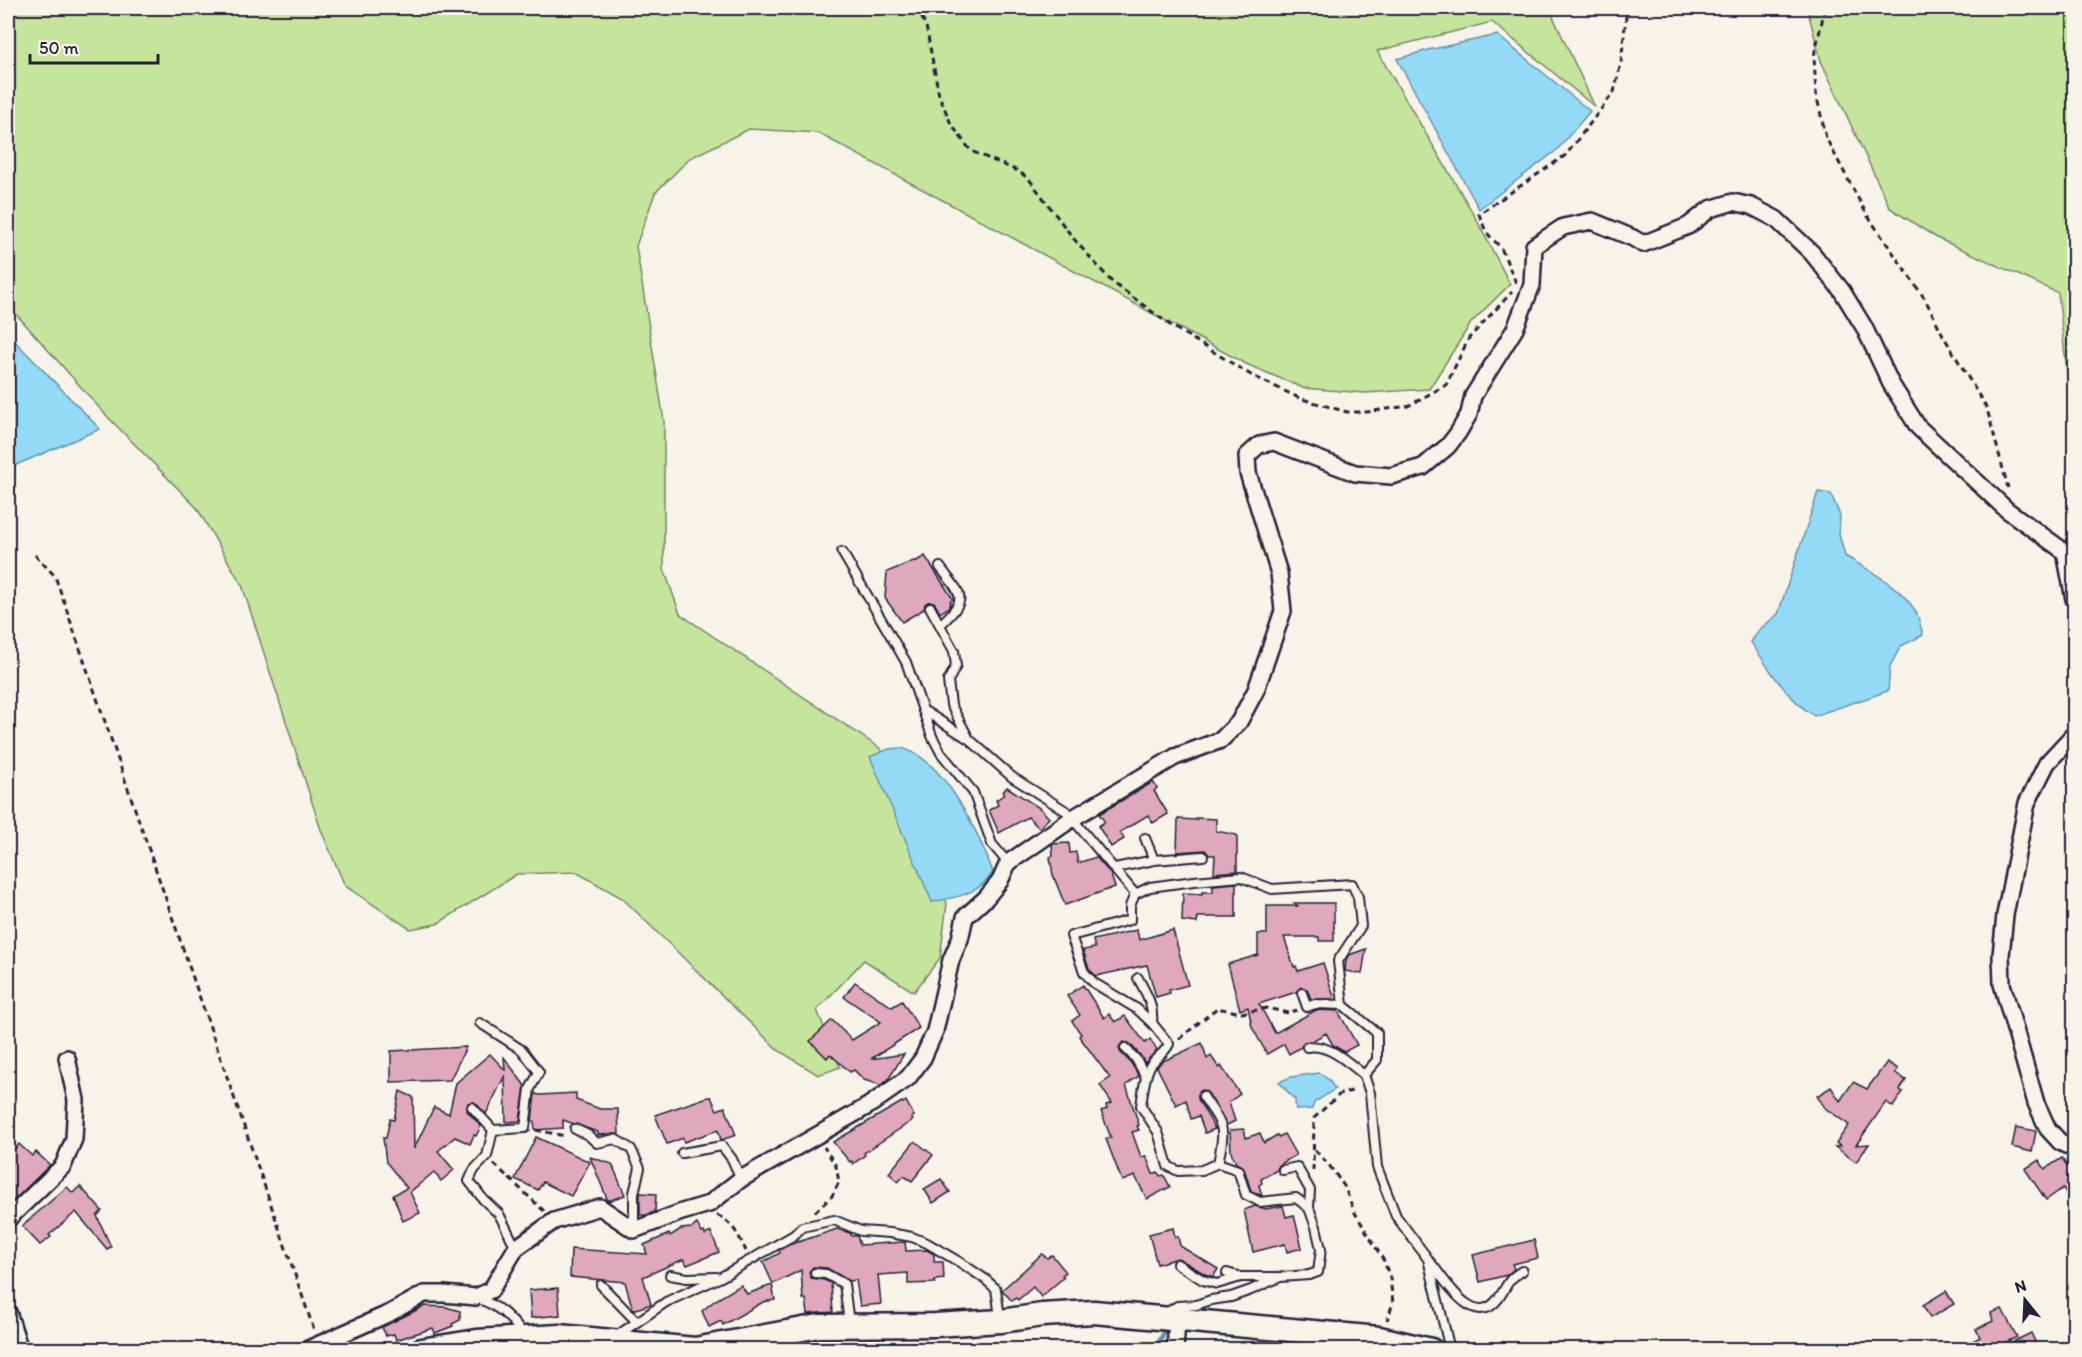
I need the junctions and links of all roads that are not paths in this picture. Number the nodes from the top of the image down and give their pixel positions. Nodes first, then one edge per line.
1 (842, 552) dead end
2 (940, 567) dead end
3 (2074, 599) edge
4 (930, 607) dead end
5 (941, 624) junction
6 (922, 710) junction
7 (2074, 734) edge
8 (969, 739) junction
9 (1073, 818) junction
10 (1144, 838) dead end
11 (1203, 856) dead end
12 (1154, 860) junction
13 (1008, 863) junction
14 (1115, 868) junction
15 (1135, 894) junction
16 (1138, 978) dead end
17 (1302, 993) dead end
18 (1343, 1005) junction
19 (480, 1023) dead end
20 (1152, 1023) junction
21 (1307, 1047) dead end
22 (1125, 1048) dead end
23 (67, 1058) dead end
24 (1364, 1075) junction
25 (1146, 1077) junction
26 (1203, 1096) dead end
27 (472, 1107) dead end
28 (575, 1129) dead end
29 (493, 1130) junction
30 (2074, 1149) edge
31 (682, 1153) dead end
32 (1218, 1163) junction
33 (1283, 1170) dead end
34 (741, 1179) junction
35 (1309, 1208) junction
36 (8, 1219) edge
37 (634, 1230) junction
38 (516, 1248) junction
39 (1428, 1259) junction
40 (1177, 1264) dead end
41 (1522, 1271) dead end
42 (814, 1273) dead end
43 (1227, 1273) dead end
44 (670, 1275) dead end
45 (721, 1277) junction
46 (1241, 1277) junction
47 (1280, 1277) junction
48 (602, 1285) dead end
49 (476, 1297) junction
50 (8, 1312) edge
51 (1168, 1319) junction
52 (1001, 1321) junction
53 (637, 1322) junction
54 (849, 1325) junction
55 (526, 1338) junction
56 (609, 1341) junction
57 (562, 1343) edge
58 (312, 1346) edge
59 (20, 1350) edge
60 (422, 1350) edge
61 (1175, 1350) edge
62 (1431, 1350) edge
63 (1450, 1350) edge

1 - 6 lane
2 - 5 lane
3 - 9 street
4 - 5 lane
5 - 8 lane
6 - 8 lane
6 - 13 lane
7 - 30 street
8 - 9 lane
9 - 13 street
9 - 14 lane
10 - 12 lane
11 - 12 lane
12 - 14 lane
13 - 34 street
14 - 15 lane
15 - 18 lane
15 - 20 lane
16 - 20 lane
17 - 18 lane
18 - 24 lane
19 - 29 lane
20 - 25 lane
21 - 24 lane
22 - 25 lane
23 - 36 street
24 - 39 lane
25 - 32 lane
26 - 32 lane
27 - 29 lane
28 - 37 lane
29 - 38 lane
31 - 34 lane
32 - 35 lane
33 - 35 lane
34 - 37 street
35 - 47 lane
37 - 38 street
38 - 49 street
39 - 41 lane
39 - 63 lane
40 - 46 lane
42 - 54 lane
43 - 46 lane
44 - 45 lane
45 - 52 lane
45 - 53 lane
46 - 47 lane
47 - 51 lane
48 - 53 lane
49 - 55 lane
49 - 58 street
50 - 59 street
51 - 52 main road
51 - 61 street
51 - 62 main road
52 - 54 main road
53 - 56 lane
54 - 56 main road
55 - 57 main road
55 - 60 main road
56 - 57 main road

